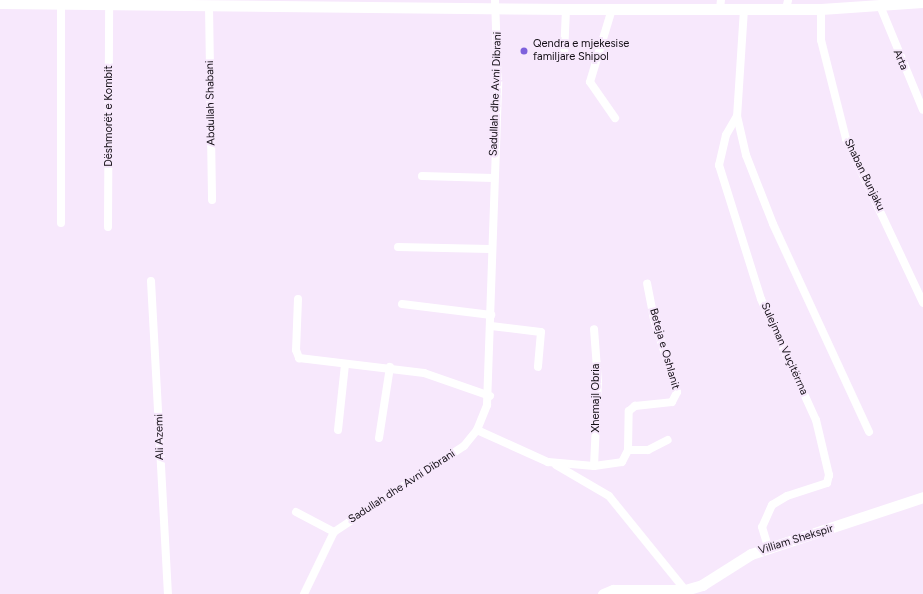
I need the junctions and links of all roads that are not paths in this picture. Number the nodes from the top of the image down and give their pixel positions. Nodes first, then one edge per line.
1 (3, 2) edge
2 (34, 2) edge
3 (923, 2) edge
4 (106, 3) edge
5 (61, 4) junction
6 (215, 4) edge
7 (720, 4) edge
8 (787, 4) edge
9 (495, 5) edge
10 (881, 8) junction
11 (566, 9) junction
12 (612, 9) junction
13 (744, 9) junction
14 (821, 9) junction
15 (548, 58) dead end
16 (923, 110) edge
17 (737, 116) junction
18 (615, 118) dead end
19 (422, 176) dead end
20 (493, 178) junction
21 (212, 200) dead end
22 (61, 223) dead end
23 (108, 227) dead end
24 (398, 247) dead end
25 (490, 249) junction
26 (151, 281) dead end
27 (647, 284) dead end
28 (920, 287) edge
29 (298, 299) dead end
30 (923, 303) edge
31 (402, 304) dead end
32 (491, 315) junction
33 (491, 326) junction
34 (594, 329) dead end
35 (345, 364) junction
36 (538, 366) dead end
37 (390, 367) junction
38 (490, 396) junction
39 (338, 430) dead end
40 (477, 430) junction
41 (869, 432) dead end
42 (379, 438) dead end
43 (668, 440) dead end
44 (628, 450) junction
45 (555, 464) junction
46 (594, 466) junction
47 (923, 497) edge
48 (296, 512) dead end
49 (334, 532) junction
50 (768, 547) junction
51 (685, 590) junction
52 (168, 594) edge
53 (304, 594) edge
54 (603, 594) edge

1 - 2 main road
2 - 5 main road
3 - 10 main road
4 - 5 main road
4 - 6 main road
4 - 23 street, Dëshmorët e Kombit
5 - 22 street
6 - 9 main road
6 - 21 street, Abdullah Shabani
7 - 12 main road
7 - 13 main road
8 - 13 main road
8 - 14 main road
9 - 11 main road
9 - 20 street, Sadullah dhe Avni Dibrani
10 - 14 main road
10 - 16 street, Arta
11 - 12 main road
11 - 15 street
12 - 18 street
13 - 17 street, Sulejman Vuçitërrna
14 - 28 street, Shaban Bunjaku
17 - 41 street, Sulejman Vuçitërrna
17 - 50 street, Sulejman Vuçitërrna
19 - 20 street
20 - 25 street, Sadullah dhe Avni Dibrani
24 - 25 street
25 - 32 street, Sadullah dhe Avni Dibrani
26 - 52 street, Ali Azemi
27 - 44 street, Beteja e Oshlanit
28 - 30 street, Shaban Bunjaku
29 - 35 street
31 - 32 street
32 - 33 street, Sadullah dhe Avni Dibrani
33 - 36 street
33 - 38 street, Sadullah dhe Avni Dibrani
34 - 46 street, Xhemajl Obria
35 - 37 street
35 - 39 street
37 - 38 street
37 - 42 street
38 - 40 street, Sadullah dhe Avni Dibrani
40 - 45 street
40 - 49 street, Sadullah dhe Avni Dibrani
43 - 44 street
44 - 46 street
45 - 46 street
45 - 51 street
47 - 50 main road, Villiam Shekspir
48 - 49 street
49 - 53 street, Sadullah dhe Avni Dibrani
50 - 51 main road, Villiam Shekspir
51 - 54 main road, Villiam Shekspir

